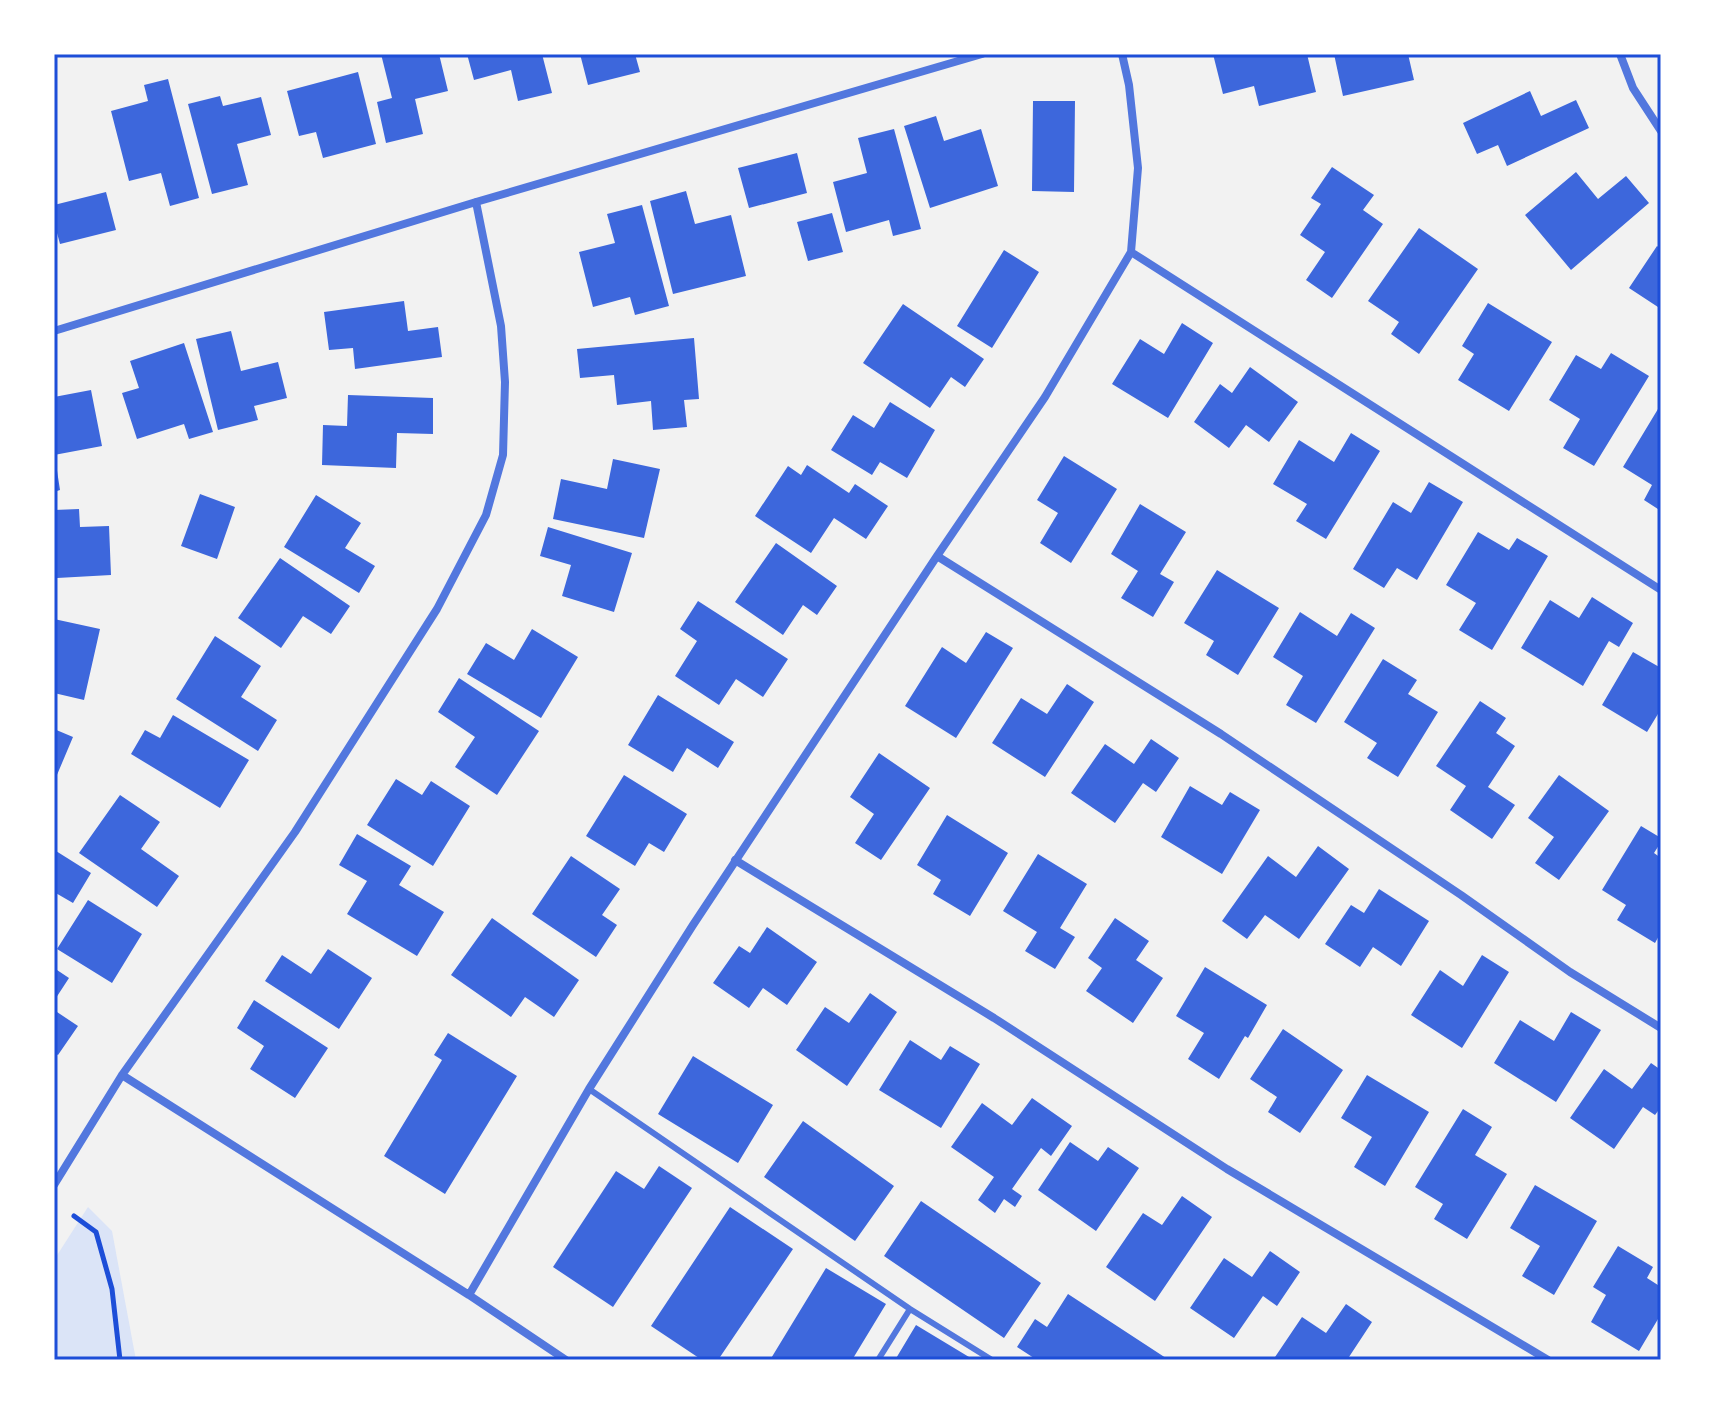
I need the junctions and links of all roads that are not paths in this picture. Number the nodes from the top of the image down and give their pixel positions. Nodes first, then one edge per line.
1 (982, 54) edge
2 (1122, 54) edge
3 (1620, 54) edge
4 (1661, 131) edge
5 (476, 202) junction
6 (1131, 252) junction
7 (54, 331) edge
8 (937, 556) junction
9 (1661, 590) edge
10 (735, 860) junction
11 (1661, 1028) edge
12 (122, 1075) junction
13 (589, 1089) junction
14 (54, 1185) edge
15 (469, 1295) junction
16 (910, 1309) junction
17 (566, 1360) edge
18 (878, 1360) edge
19 (992, 1360) edge
20 (1548, 1360) edge

1 - 5 street
2 - 6 street
3 - 4 street
5 - 7 street
5 - 12 street
6 - 8 street
6 - 9 street
8 - 10 street
8 - 11 street
10 - 13 street
10 - 20 street
12 - 14 street
12 - 15 street
13 - 15 street
13 - 16 lane
15 - 17 street
16 - 18 lane
16 - 19 lane

